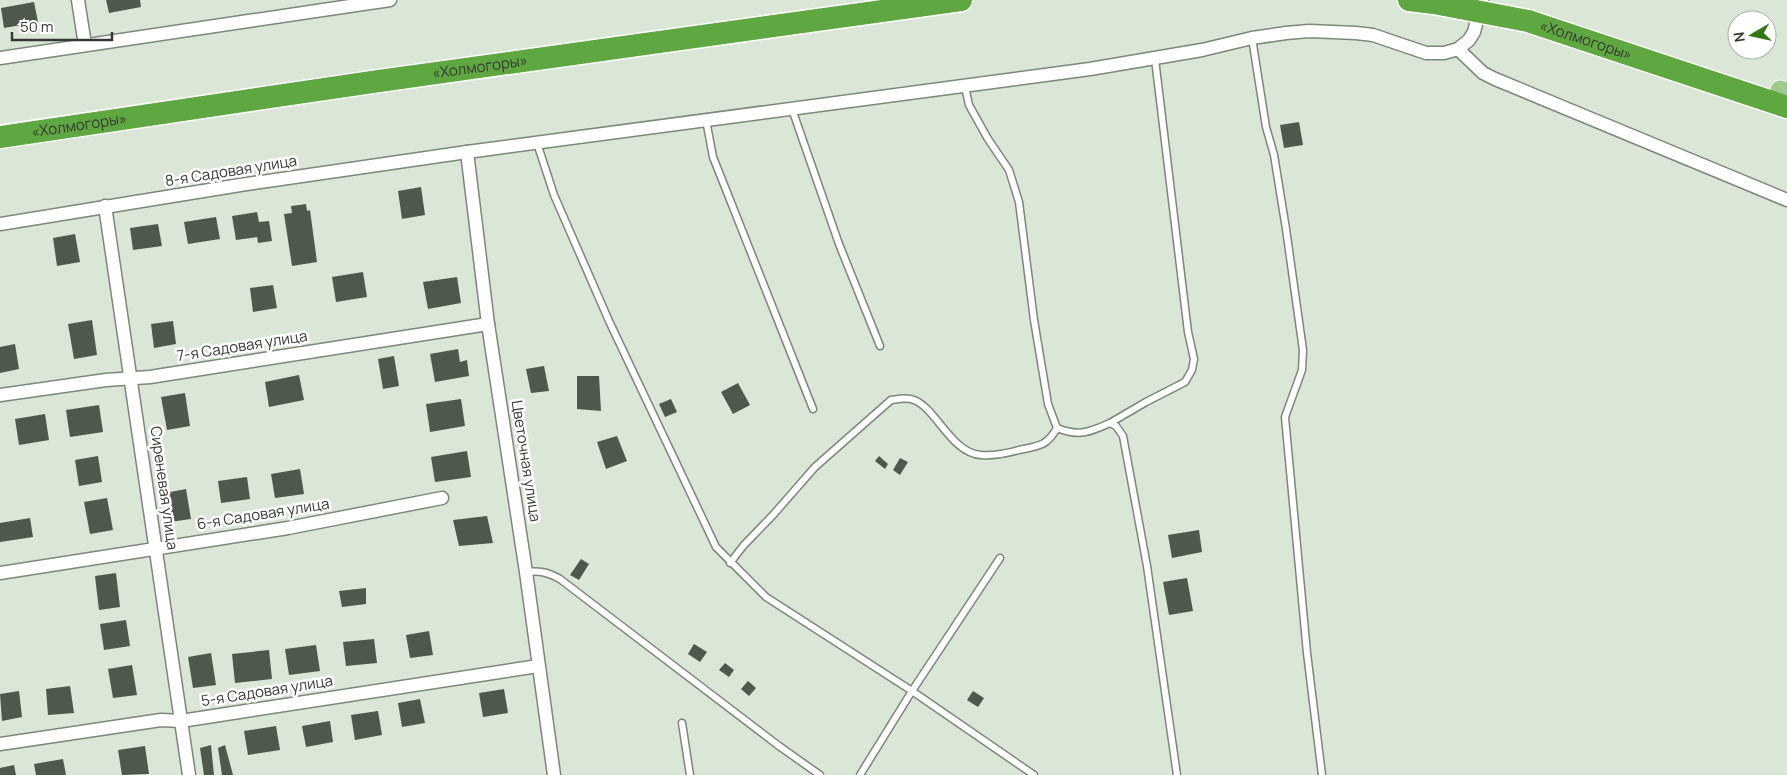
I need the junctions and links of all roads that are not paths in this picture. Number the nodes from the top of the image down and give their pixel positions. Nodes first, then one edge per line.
1 (78, 0) edge
2 (390, 0) edge
3 (961, 0) edge
4 (1409, 0) edge
5 (1482, 0) edge
6 (1252, 38) junction
7 (85, 45) junction
8 (1458, 49) junction
9 (0, 58) edge
10 (1155, 59) junction
11 (965, 87) junction
12 (1786, 99) edge
13 (792, 109) junction
14 (706, 120) junction
15 (0, 137) edge
16 (537, 143) junction
17 (467, 152) junction
18 (1787, 200) edge
19 (105, 206) junction
20 (0, 224) edge
21 (488, 324) junction
22 (880, 346) dead end
23 (132, 378) junction
24 (0, 396) edge
25 (814, 409) dead end
26 (1110, 423) junction
27 (1057, 428) junction
28 (442, 498) dead end
29 (156, 548) junction
30 (1000, 558) dead end
31 (730, 563) junction
32 (526, 572) junction
33 (0, 573) edge
34 (538, 666) junction
35 (912, 691) junction
36 (181, 721) junction
37 (682, 723) dead end
38 (0, 744) edge
39 (189, 775) edge
40 (554, 775) edge
41 (690, 775) edge
42 (820, 775) edge
43 (860, 775) edge
44 (1034, 775) edge
45 (1177, 775) edge
46 (1322, 775) edge

1 - 7 street
2 - 7 street
3 - 15 highway, «Холмогоры»
4 - 12 highway, «Холмогоры», bridge
5 - 8 street
6 - 8 street, 8-я Садовая улица
6 - 10 street, 8-я Садовая улица
6 - 46 lane
7 - 9 street
8 - 18 street
10 - 11 street, 8-я Садовая улица
10 - 26 lane
11 - 13 street, 8-я Садовая улица
11 - 27 lane
13 - 14 street, 8-я Садовая улица
13 - 22 lane
14 - 16 street, 8-я Садовая улица
14 - 25 lane
16 - 17 street, 8-я Садовая улица
16 - 31 lane
17 - 19 street, 8-я Садовая улица
17 - 21 street, Цветочная улица
19 - 20 street, 8-я Садовая улица
19 - 23 street, Сиреневая улица
21 - 23 street, 7-я Садовая улица
21 - 32 street, Цветочная улица
23 - 24 street, 7-я Садовая улица
23 - 29 street, Сиреневая улица
26 - 27 lane
26 - 45 lane
27 - 31 lane
28 - 29 street, 6-я Садовая улица
29 - 33 street, 6-я Садовая улица
29 - 36 street, Сиреневая улица
30 - 35 lane
31 - 35 lane
32 - 34 street, Цветочная улица
32 - 42 lane
34 - 36 street, 5-я Садовая улица
34 - 40 street, Цветочная улица
35 - 43 lane
35 - 44 lane
36 - 38 street, 5-я Садовая улица
36 - 39 street, Сиреневая улица
37 - 41 lane

